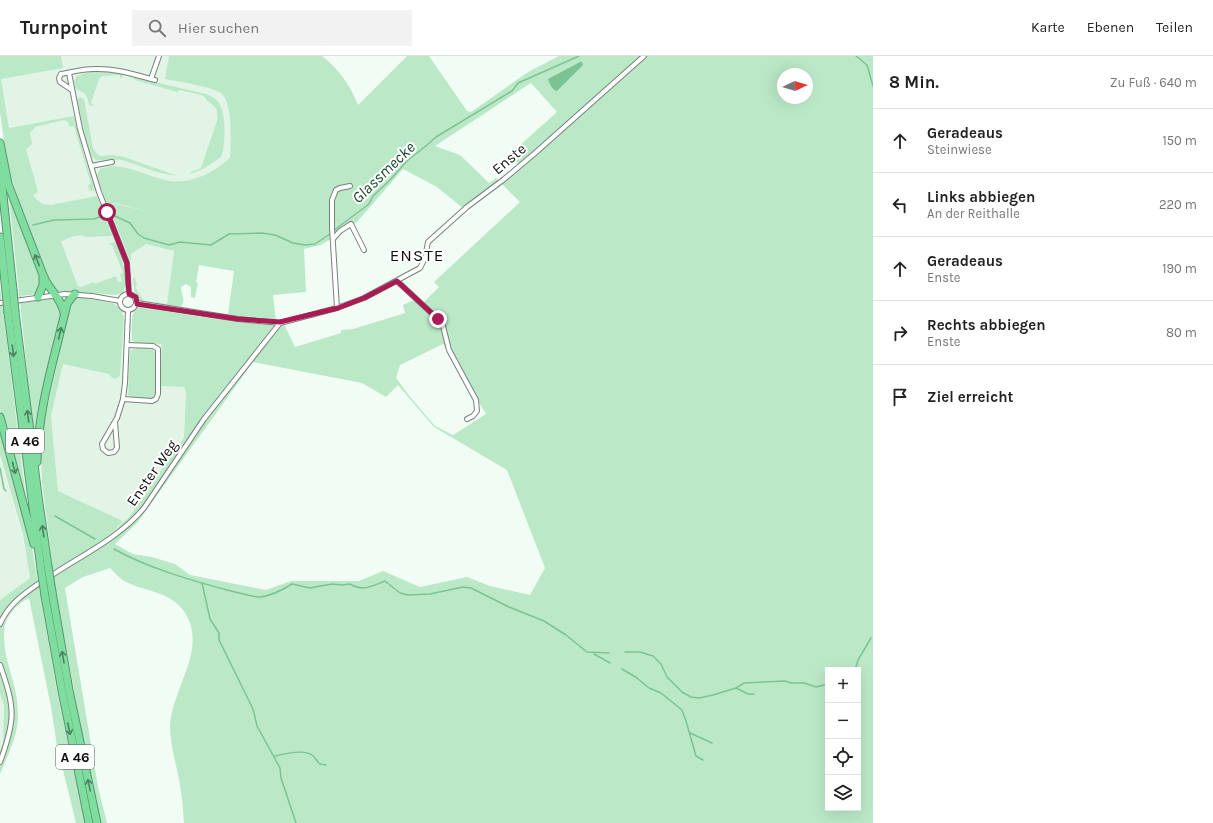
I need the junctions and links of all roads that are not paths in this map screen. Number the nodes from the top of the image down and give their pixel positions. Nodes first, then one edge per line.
1 (159, 56) edge
2 (644, 56) edge
3 (69, 72) junction
4 (72, 90) junction
5 (0, 143) edge
6 (112, 162) dead end
7 (0, 163) edge
8 (90, 166) junction
9 (350, 186) dead end
10 (0, 237) edge
11 (333, 237) junction
12 (364, 250) dead end
13 (43, 275) junction
14 (397, 281) junction
15 (9, 290) junction
16 (75, 294) junction
17 (129, 294) junction
18 (55, 295) junction
19 (38, 297) junction
20 (120, 301) junction
21 (0, 303) edge
22 (137, 304) junction
23 (338, 308) junction
24 (128, 310) junction
25 (12, 312) junction
26 (65, 315) junction
27 (280, 322) junction
28 (127, 345) junction
29 (123, 399) junction
30 (0, 417) edge
31 (467, 420) dead end
32 (115, 422) junction
33 (38, 496) junction
34 (44, 568) junction
35 (0, 624) edge
36 (0, 665) edge
37 (0, 762) edge
38 (89, 823) edge
39 (97, 823) edge

1 - 3 street
2 - 14 street, Enste
3 - 4 street
3 - 4 street
4 - 8 street
13 -> 5 highway
6 - 8 street
7 - 15 highway, A 46
8 - 17 street
9 - 11 street
10 - 15 highway, A 46
11 - 12 street
11 - 23 street
13 - 18 highway
13 - 19 highway
14 - 23 street, Enste
14 - 31 street
15 - 25 highway, A 46, bridge
16 - 18 street
16 - 20 street
16 - 26 highway
17 - 20 street
17 - 22 street
18 - 19 street
18 - 26 highway
19 - 21 street
20 - 24 street
22 - 24 street
22 - 27 street, Enste
23 - 27 street, Enste
24 - 28 street
33 -> 25 highway, A 46
25 -> 34 highway, A 46
33 -> 26 highway
27 - 35 street, Enster Weg
28 - 29 street
28 - 29 street
29 - 32 street
30 -> 34 highway
32 - 32 street
34 -> 33 highway, A 46
34 -> 38 highway, A 46, bridge
39 -> 34 highway, A 46, bridge
36 - 37 street

